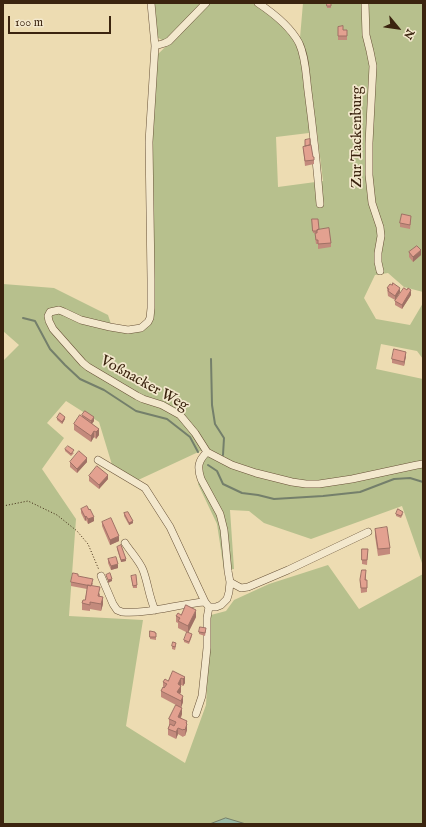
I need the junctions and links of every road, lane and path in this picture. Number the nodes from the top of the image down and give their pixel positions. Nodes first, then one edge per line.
1 (151, 3) edge
2 (206, 3) edge
3 (258, 3) edge
4 (365, 3) edge
5 (155, 46) junction
6 (320, 204) dead end
7 (380, 271) dead end
8 (208, 452) junction
9 (98, 460) dead end
10 (423, 464) edge
11 (3, 506) edge
12 (368, 532) dead end
13 (125, 543) dead end
14 (101, 576) joint
15 (230, 582) junction
16 (207, 605) junction
17 (155, 610) junction
18 (196, 714) dead end

1 - 5 street
2 - 5 street
3 - 6 street
4 - 7 street, Zur Tackenburg
5 - 8 street, Voßnacker Weg
8 - 10 street, Voßnacker Weg
8 - 15 street
9 - 16 street
11 - 14 path
12 - 15 street
13 - 17 street
14 - 17 street
15 - 16 street
16 - 17 street
16 - 18 street

